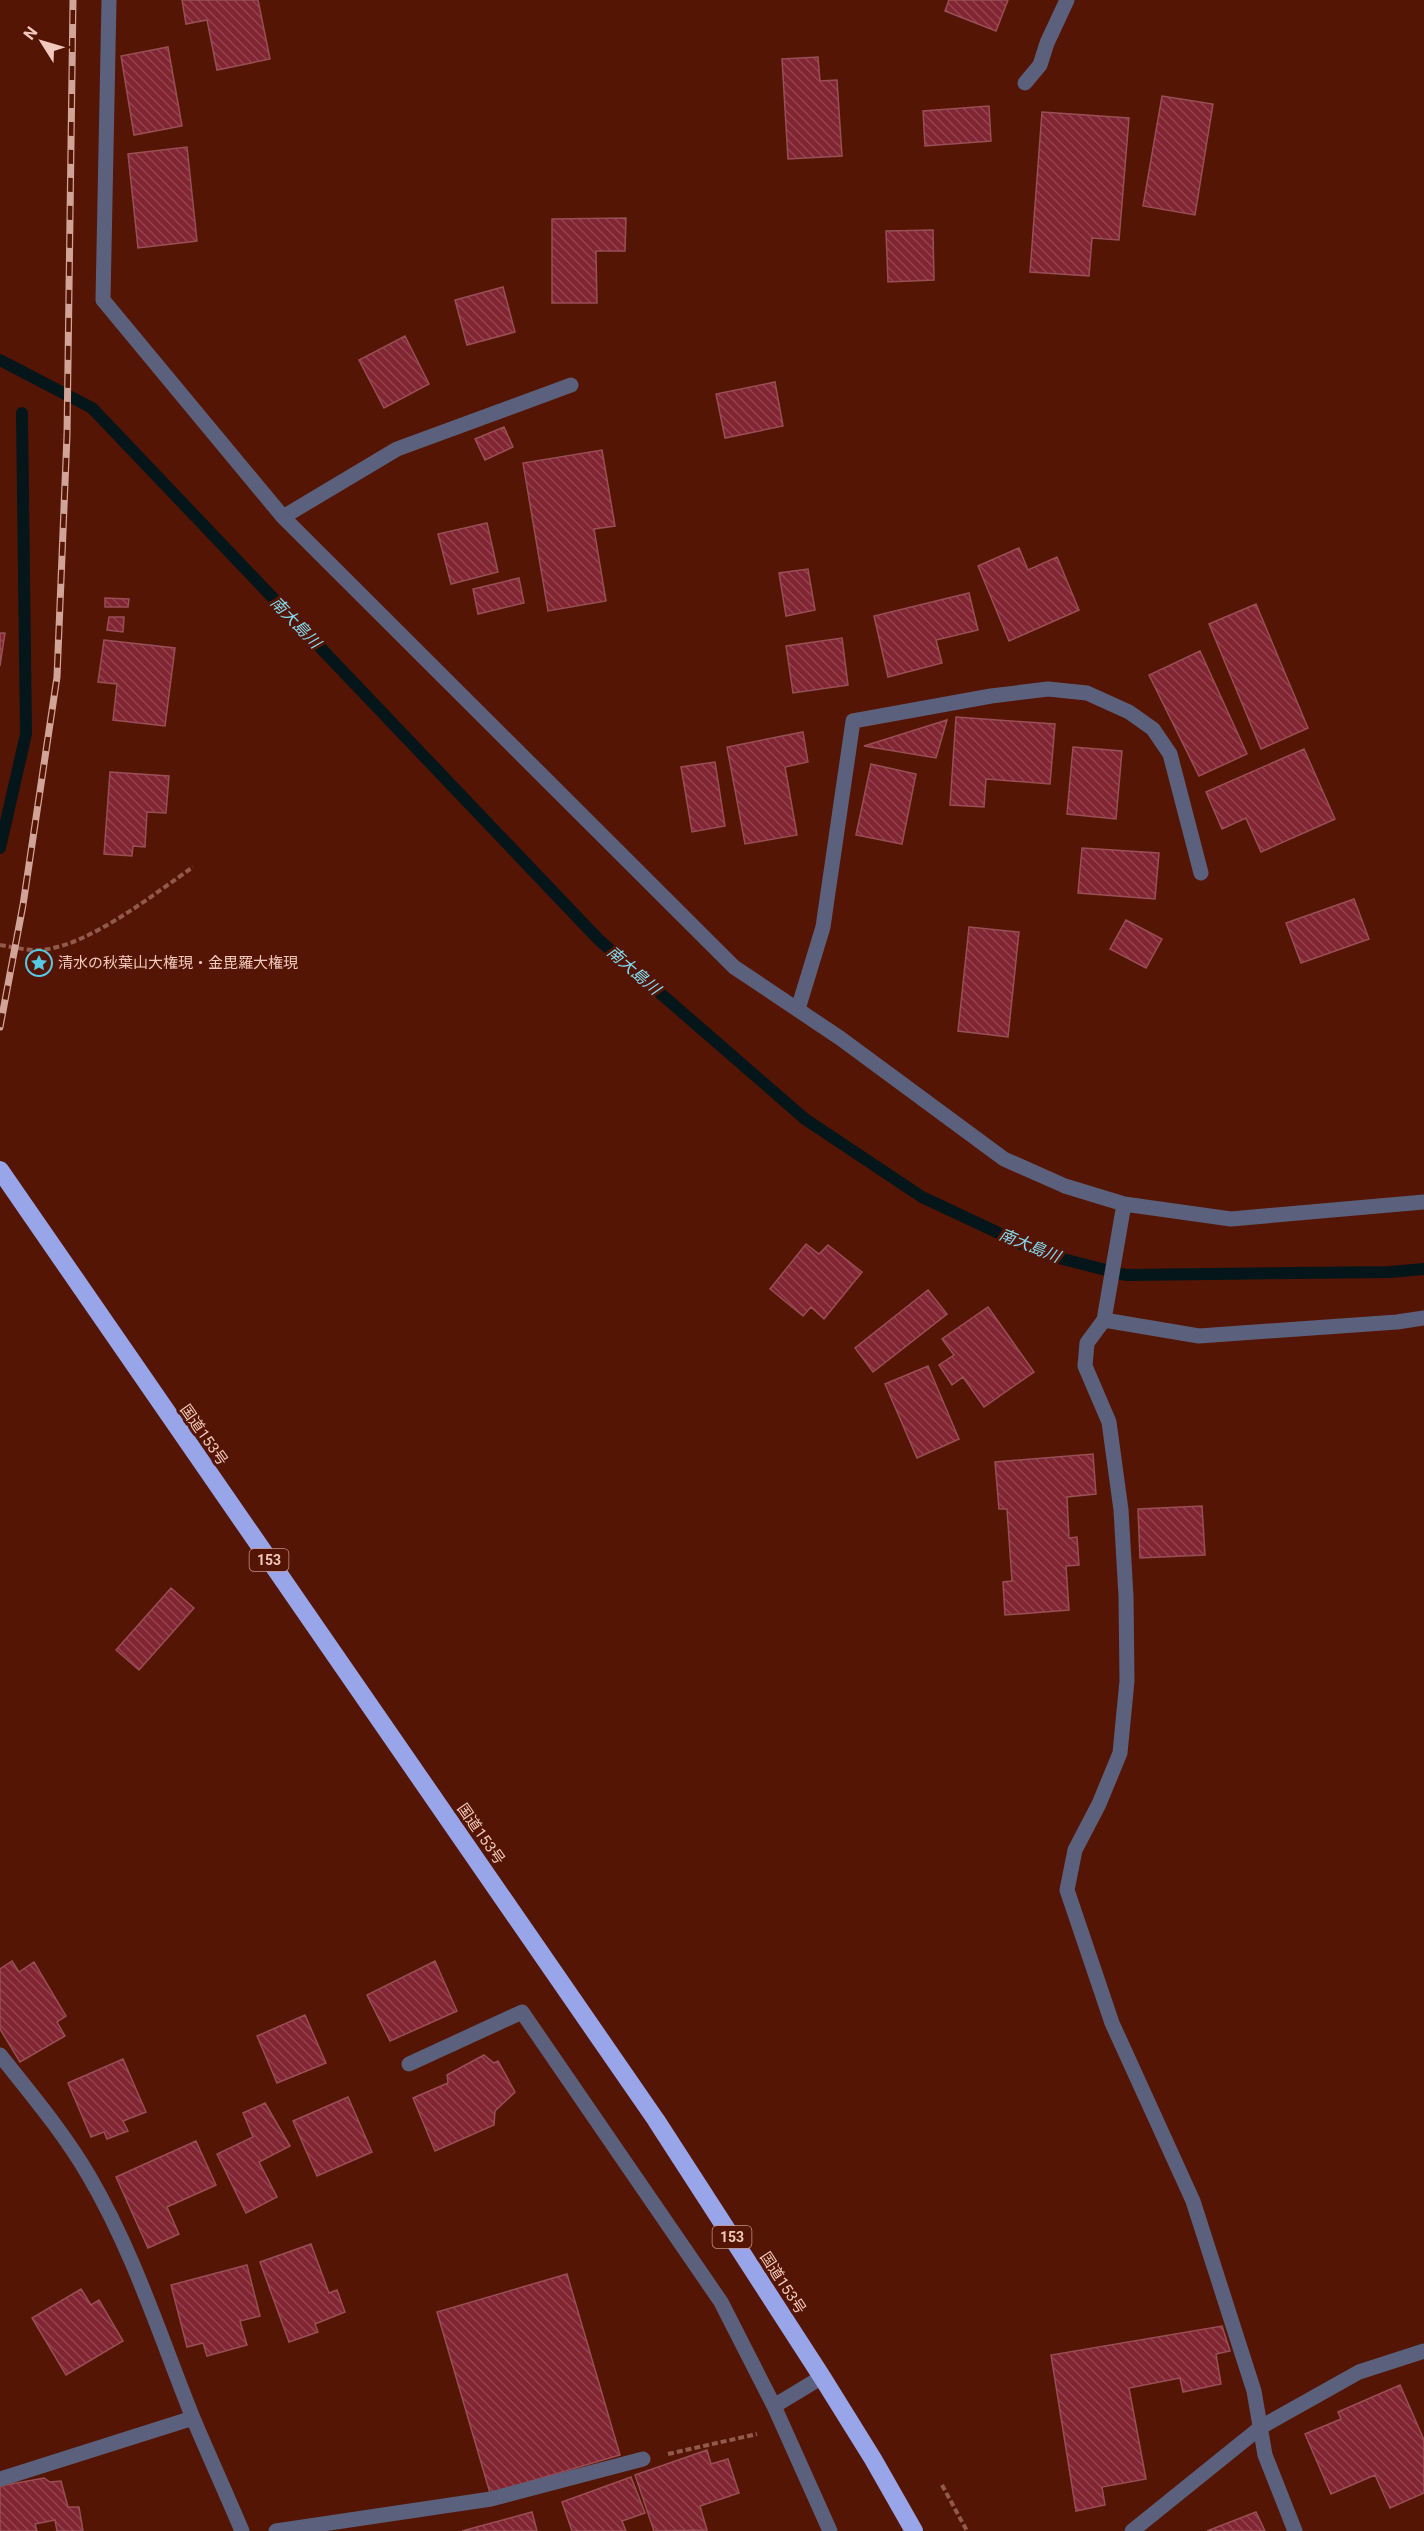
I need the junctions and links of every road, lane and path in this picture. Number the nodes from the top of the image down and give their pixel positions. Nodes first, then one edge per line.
1 (109, 0) edge
2 (1067, 0) edge
3 (1025, 83) dead end
4 (571, 385) dead end
5 (283, 517) junction
6 (193, 867) dead end
7 (1201, 873) dead end
8 (0, 945) edge
9 (798, 1009) junction
10 (0, 1170) edge
11 (1424, 1202) edge
12 (1124, 1204) junction
13 (1424, 1318) edge
14 (1104, 1320) junction
15 (0, 2055) edge
16 (409, 2064) dead end
17 (1424, 2351) edge
18 (822, 2377) junction
19 (774, 2406) junction
20 (193, 2418) junction
21 (1261, 2427) junction
22 (784, 2428) junction
23 (644, 2459) joint
24 (0, 2479) edge
25 (942, 2485) dead end
26 (242, 2531) edge
27 (276, 2531) edge
28 (830, 2531) edge
29 (914, 2531) edge
30 (967, 2531) edge
31 (1132, 2531) edge
32 (1295, 2531) edge

1 - 5 street
2 - 3 street
4 - 5 street
5 - 9 street
6 - 8 path
7 - 9 street
9 - 12 street
10 - 18 highway, 国道153号 / 153
11 - 12 street
12 - 14 street
13 - 14 street
14 - 21 street
15 - 20 street
16 - 19 street
17 - 21 street
18 - 19 street
18 - 29 highway, 国道153号 / 153
19 - 22 street
20 - 24 street
20 - 26 street
21 - 31 street
21 - 32 street
22 - 23 path
22 - 28 street
23 - 27 street
25 - 30 path

